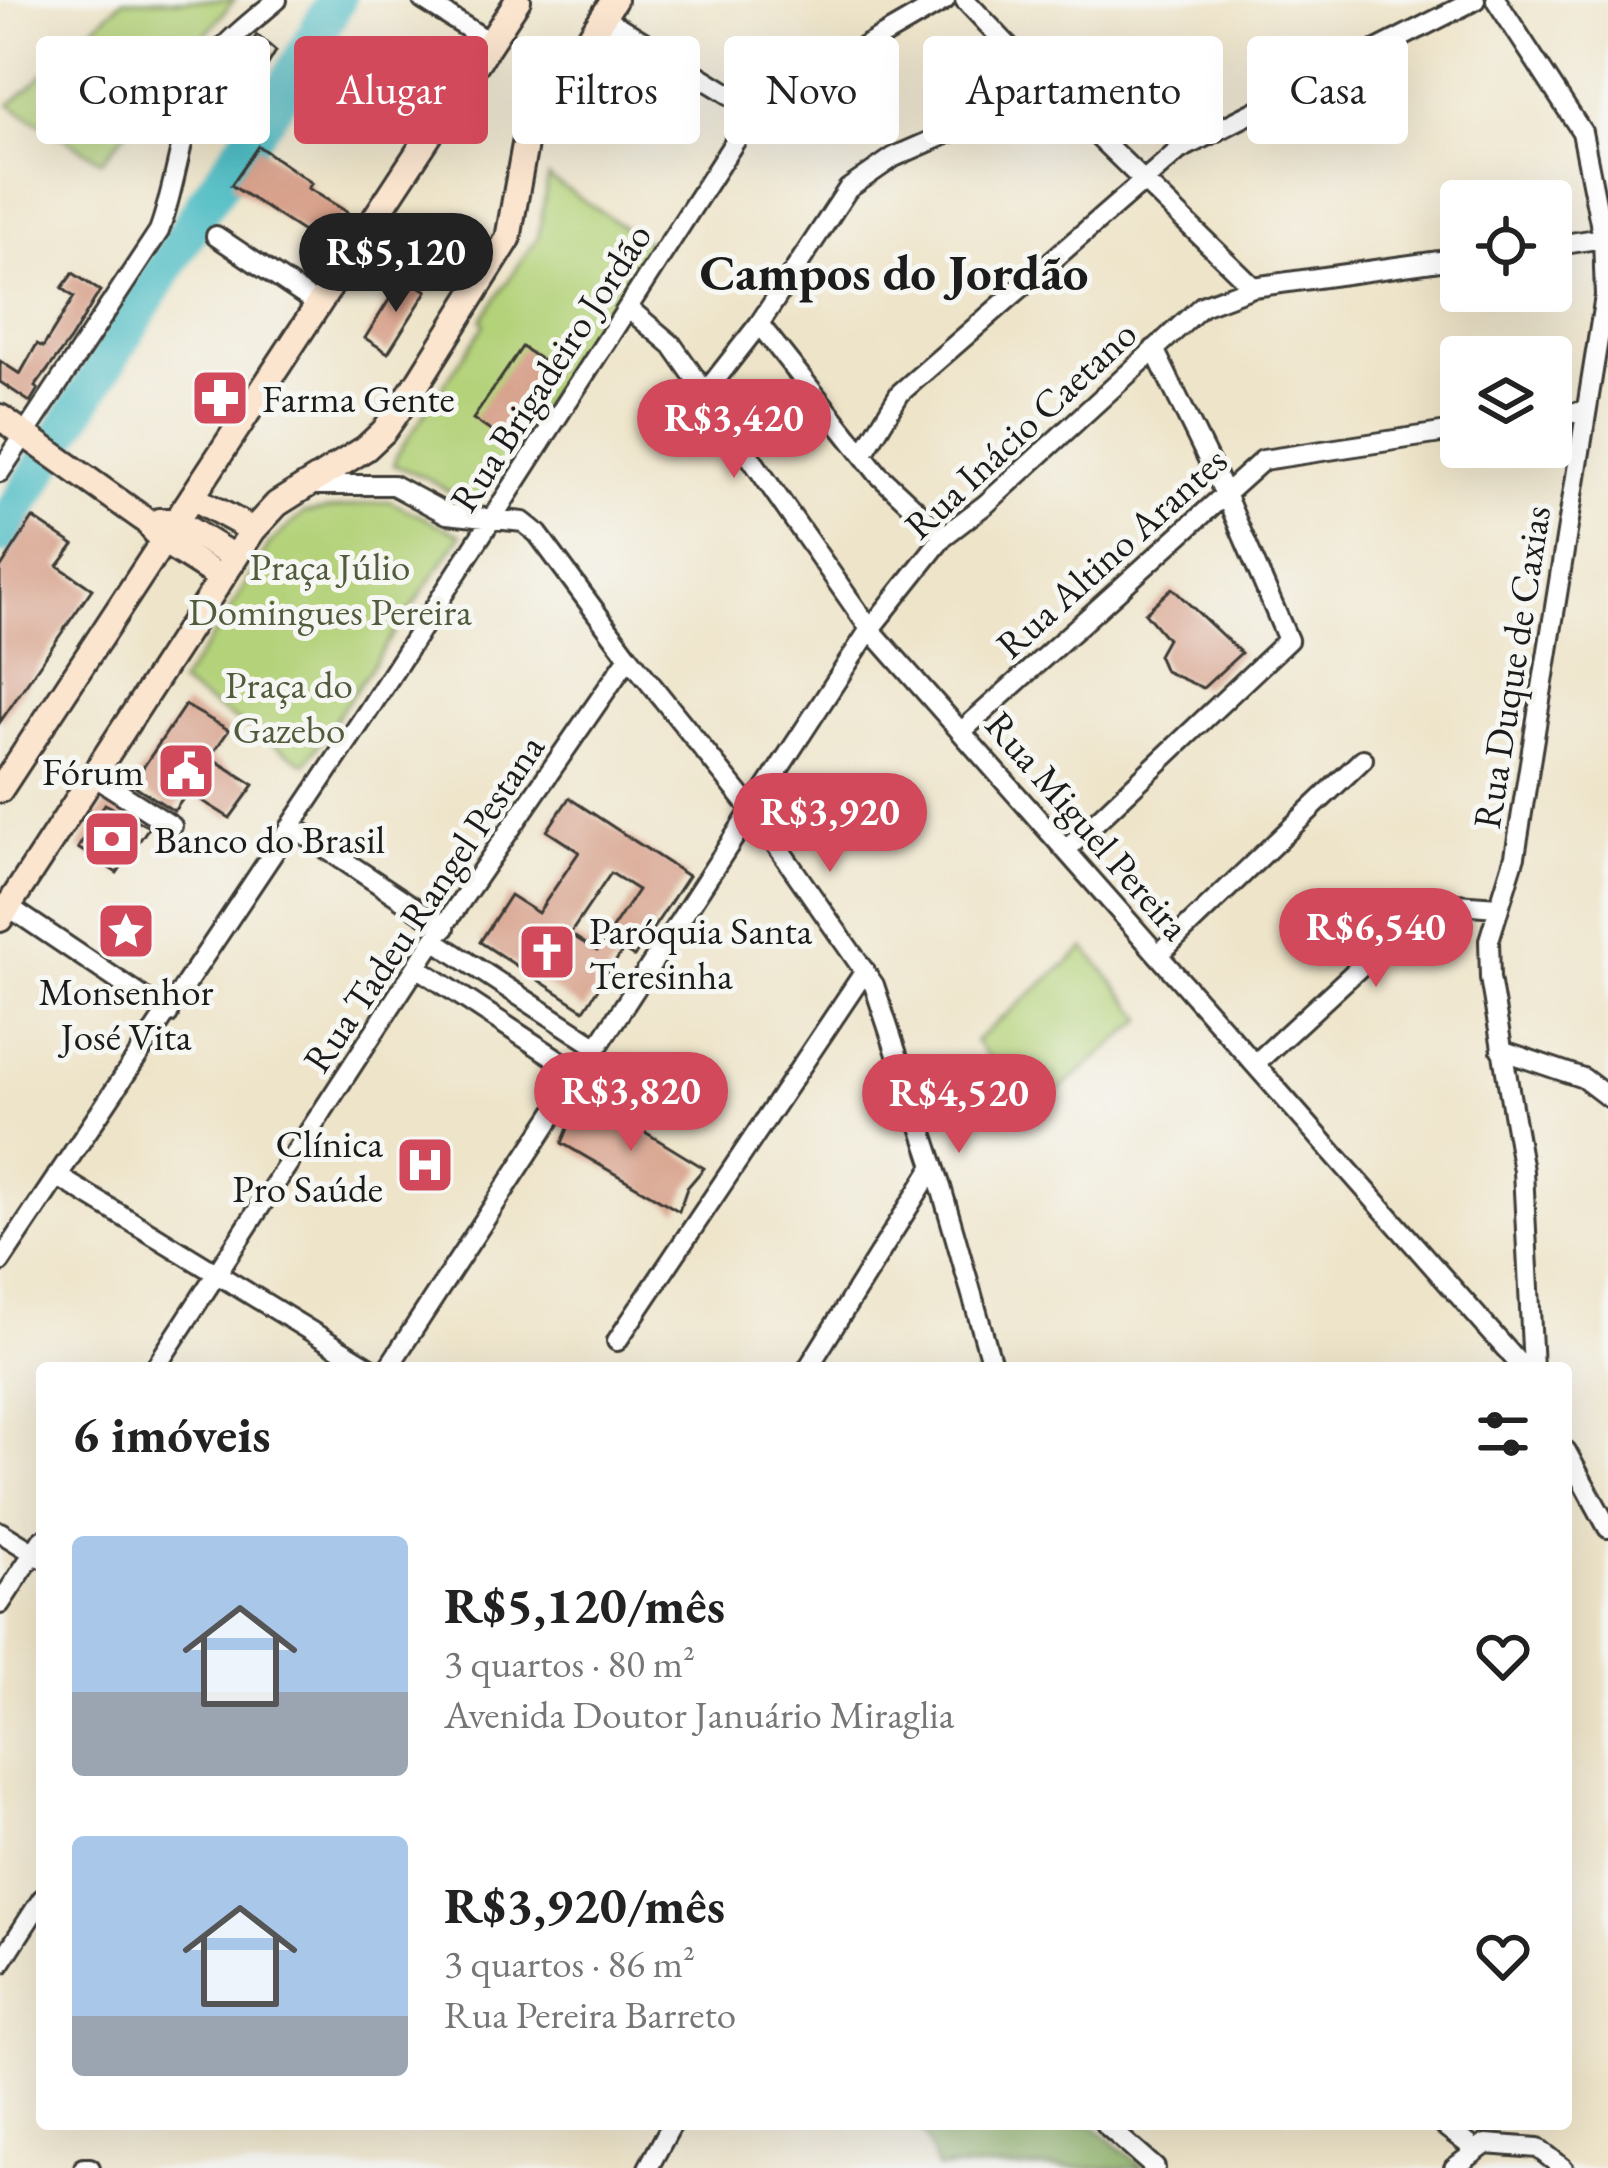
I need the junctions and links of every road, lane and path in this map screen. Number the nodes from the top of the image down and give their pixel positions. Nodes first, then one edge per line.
1 (277, 0) edge
2 (423, 0) edge
3 (518, 0) edge
4 (945, 0) edge
5 (965, 0) edge
6 (1475, 0) edge
7 (1496, 0) edge
8 (609, 9) edge
9 (882, 36) edge
10 (999, 36) edge
11 (491, 43) junction
12 (724, 89) edge
13 (732, 144) edge
14 (925, 144) edge
15 (1106, 144) edge
16 (1142, 179) junction
17 (216, 236) dead end
18 (1603, 238) junction
19 (1572, 243) edge
20 (1440, 261) edge
21 (1253, 287) junction
22 (320, 306) junction
23 (628, 308) junction
24 (760, 324) junction
25 (1154, 349) junction
26 (705, 393) junction
27 (1586, 411) junction
28 (1572, 413) edge
29 (0, 416) edge
30 (1440, 433) edge
31 (30, 440) junction
32 (863, 454) junction
33 (0, 472) edge
34 (305, 485) junction
35 (1225, 494) junction
36 (192, 496) junction
37 (491, 520) junction
38 (253, 530) junction
39 (169, 531) junction
40 (944, 536) junction
41 (228, 568) junction
42 (870, 629) junction
43 (629, 658) junction
44 (961, 732) junction
45 (1363, 758) dead end
46 (95, 777) junction
47 (0, 790) edge
48 (752, 810) junction
49 (172, 826) dead end
50 (292, 826) junction
51 (1066, 850) junction
52 (1498, 907) junction
53 (4, 913) edge
54 (440, 934) junction
55 (1158, 955) junction
56 (417, 967) junction
57 (865, 971) junction
58 (168, 1014) junction
59 (596, 1046) junction
60 (1501, 1050) junction
61 (1255, 1064) junction
62 (580, 1074) junction
63 (1608, 1097) edge
64 (934, 1166) junction
65 (57, 1176) junction
66 (0, 1262) edge
67 (218, 1272) junction
68 (617, 1341) dead end
69 (991, 1359) edge
70 (159, 1362) edge
71 (361, 1362) edge
72 (392, 1362) edge
73 (812, 1362) edge
74 (1518, 1362) edge
75 (1533, 1362) edge
76 (1572, 1461) edge
77 (1608, 1528) edge
78 (0, 1532) edge
79 (36, 1549) edge
80 (36, 1554) edge
81 (0, 1604) edge
82 (36, 1908) edge
83 (0, 1964) edge
84 (669, 2130) edge
85 (1113, 2130) edge
86 (1450, 2130) edge
87 (1477, 2151) junction
88 (648, 2168) edge
89 (1155, 2168) edge
90 (1454, 2168) edge
91 (1563, 2168) edge

1 - 31 street
2 - 11 street
3 - 11 main road
4 - 9 street, Rua Brigadeiro Jordão
5 - 10 street
6 - 16 street
7 - 18 street, Rua Duque de Caxias
8 - 12 street
8 - 34 main road
11 - 22 main road
13 - 23 street, Rua Brigadeiro Jordão
14 - 24 street
15 - 16 street
16 - 21 street
16 - 32 street
17 - 22 street
18 - 19 street
18 - 27 street, Rua Duque de Caxias
20 - 21 street, Rua Inácio Caetano
21 - 25 street, Rua Inácio Caetano
22 - 36 main road
23 - 26 street, Rua Miguel Pereira
23 - 37 street, Rua Brigadeiro Jordão
24 - 26 street
24 - 32 street
25 - 35 street
25 - 40 street, Rua Inácio Caetano
26 - 42 street, Rua Miguel Pereira
27 - 28 street
27 - 52 street, Rua Duque de Caxias
29 - 31 main road
30 - 35 street, Rua Altino Arantes
31 - 33 street
31 - 39 main road
32 - 40 street
34 - 37 street
34 - 38 main road
35 - 44 street, Rua Altino Arantes
35 - 51 street
36 - 38 main road
36 - 39 main road
37 - 43 street
37 - 50 street, Rua Brigadeiro Jordão
38 - 41 main road
39 - 41 main road
39 - 47 main road
40 - 42 street, Rua Inácio Caetano
41 - 46 main road
42 - 44 street, Rua Miguel Pereira
42 - 48 street, Rua Inácio Caetano
43 - 48 street
43 - 54 street, Rua Tadeu Rangel Pestana
44 - 51 street, Rua Miguel Pereira
45 - 55 street
46 - 49 street
46 - 53 main road
48 - 57 street
48 - 59 street, Rua Inácio Caetano
50 - 54 street
50 - 58 street, Rua Brigadeiro Jordão
51 - 55 street, Rua Miguel Pereira
52 - 60 street, Rua Duque de Caxias
52 - 61 street
53 - 58 street
54 - 56 street, Rua Tadeu Rangel Pestana
54 - 59 street
55 - 61 street, Rua Miguel Pereira
56 - 62 street
56 - 67 street, Rua Tadeu Rangel Pestana
57 - 64 street
57 - 68 street
58 - 65 street, Rua Brigadeiro Jordão
59 - 62 street, Rua Inácio Caetano
60 - 63 street
60 - 75 street, Rua Duque de Caxias
61 - 74 street, Rua Miguel Pereira
62 - 72 street, Rua Inácio Caetano
64 - 69 street
64 - 73 street
65 - 66 street, Rua Brigadeiro Jordão
65 - 67 street
67 - 70 street, Rua Tadeu Rangel Pestana
67 - 71 street
76 - 77 street
78 - 79 street
80 - 81 street
82 - 83 street
84 - 88 street
85 - 89 street
86 - 87 street
87 - 90 street
87 - 91 street

